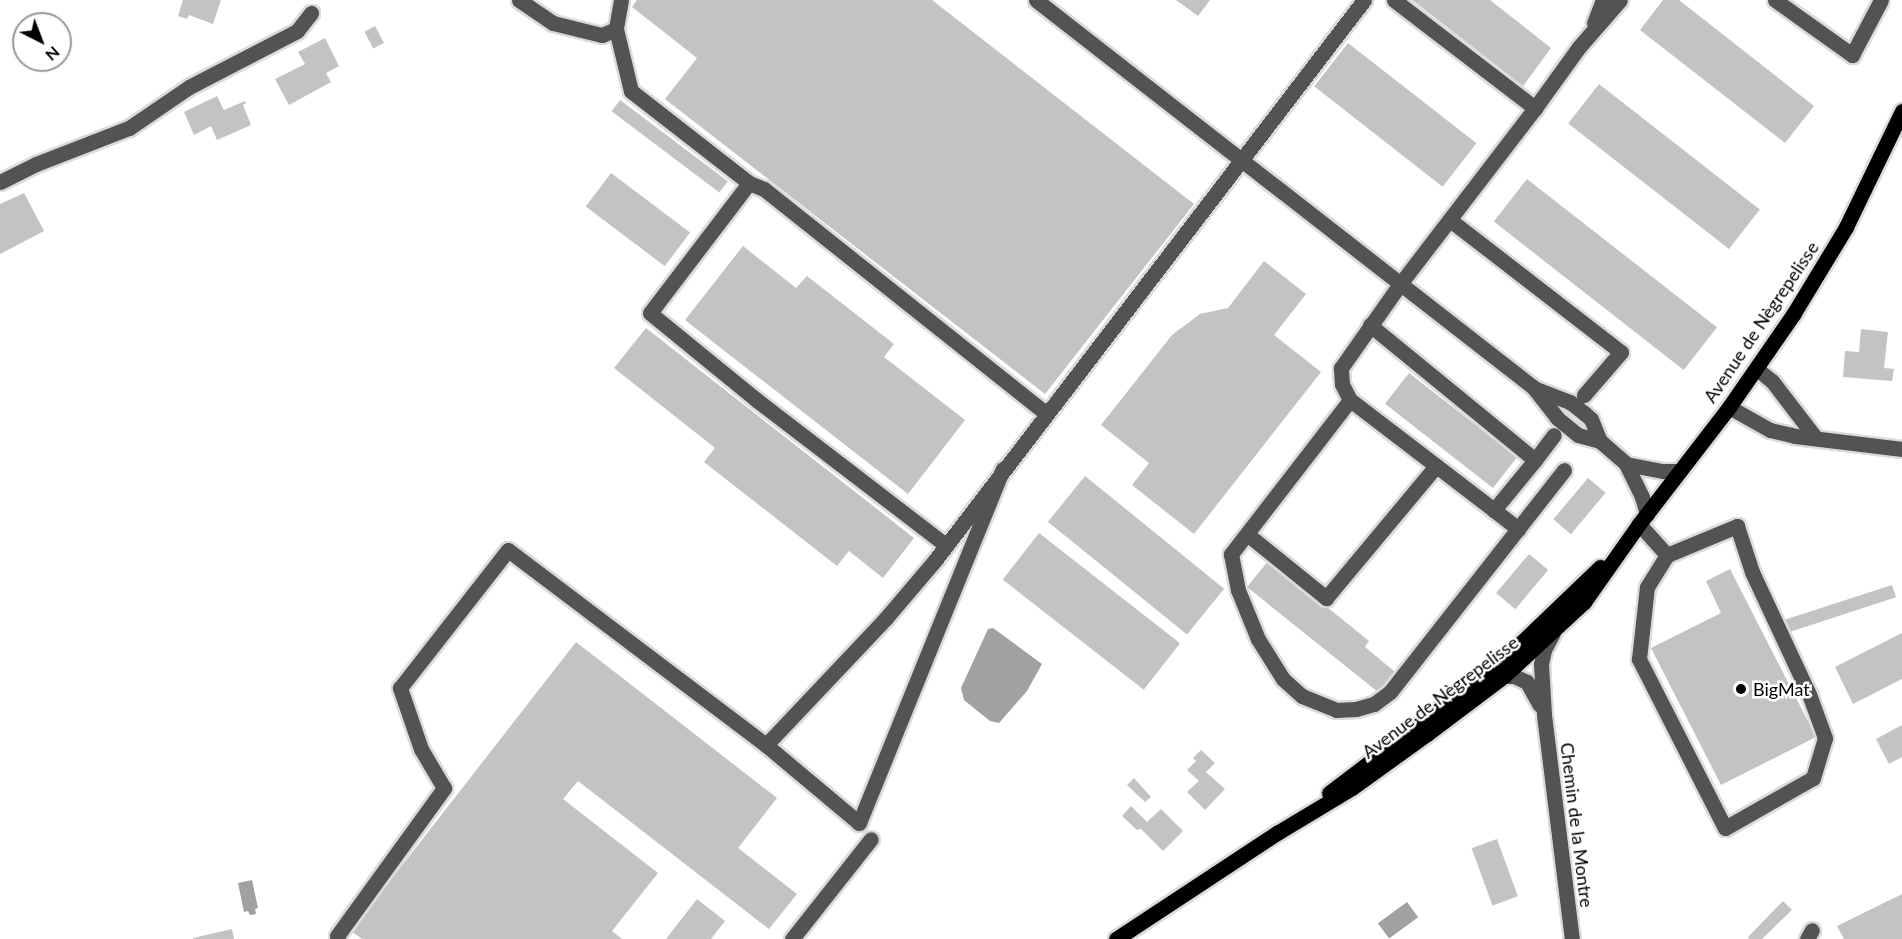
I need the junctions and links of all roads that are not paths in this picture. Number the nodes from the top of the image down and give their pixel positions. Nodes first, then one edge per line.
1 (519, 0) edge
2 (621, 0) edge
3 (1036, 0) edge
4 (1364, 0) edge
5 (1394, 0) edge
6 (1603, 0) edge
7 (1620, 0) edge
8 (1775, 0) edge
9 (1881, 0) edge
10 (311, 13) dead end
11 (616, 29) junction
12 (1581, 43) junction
13 (1535, 108) junction
14 (1902, 111) edge
15 (1241, 160) junction
16 (0, 182) edge
17 (749, 183) junction
18 (1450, 220) junction
19 (1400, 284) junction
20 (1370, 325) junction
21 (1757, 369) junction
22 (1584, 395) dead end
23 (1350, 400) junction
24 (1729, 407) junction
25 (1046, 413) junction
26 (1554, 435) dead end
27 (1815, 437) junction
28 (1902, 449) edge
29 (1534, 460) junction
30 (1626, 464) junction
31 (1437, 465) junction
32 (1003, 469) junction
33 (1564, 470) dead end
34 (1680, 471) junction
35 (1494, 510) junction
36 (1643, 519) junction
37 (1518, 529) junction
38 (1247, 534) junction
39 (1628, 539) junction
40 (946, 545) junction
41 (1667, 555) junction
42 (1555, 630) junction
43 (1504, 676) junction
44 (1544, 715) junction
45 (766, 745) junction
46 (1277, 833) junction
47 (871, 839) dead end
48 (338, 939) edge
49 (792, 939) edge
50 (1116, 939) edge
51 (1572, 939) edge

1 - 11 street
2 - 11 street
3 - 15 street
4 - 15 street
5 - 13 street
6 - 12 street
7 - 12 street
8 - 9 street
10 - 16 street
11 - 17 street
12 - 13 street
13 - 18 street
14 - 21 main road, Avenue de Nègrepelisse
15 - 19 street
15 - 25 street
17 - 25 street
17 - 40 street
18 - 19 street
18 - 22 street
19 - 20 street
19 - 30 street
20 - 23 street
20 - 29 street
21 - 24 main road, Avenue de Nègrepelisse
21 - 27 street
23 - 31 street
23 - 38 street
24 - 27 street
24 - 34 main road, Avenue de Nègrepelisse
25 - 32 street
26 - 29 street
27 - 28 street
29 - 35 street
30 - 34 street
30 - 36 street
31 - 35 street
31 - 38 street
32 - 40 street
32 - 45 street
33 - 37 street
34 - 36 main road, Avenue de Nègrepelisse
35 - 37 street
36 - 39 main road, Avenue de Nègrepelisse
36 - 41 street
37 - 38 street
39 - 42 main road, Avenue de Nègrepelisse
39 - 46 main road, Avenue de Nègrepelisse
40 - 45 street
41 - 41 street
42 - 43 main road, Avenue de Nègrepelisse
42 - 44 street, Chemin de la Montre
43 - 44 street, Chemin de la Montre
43 - 46 main road, Avenue de Nègrepelisse
44 - 51 street, Chemin de la Montre
45 - 48 street
46 - 50 main road, Avenue de Nègrepelisse
47 - 49 street

